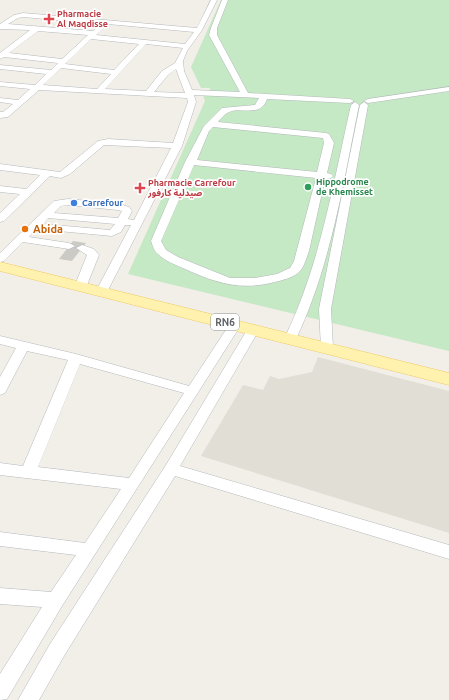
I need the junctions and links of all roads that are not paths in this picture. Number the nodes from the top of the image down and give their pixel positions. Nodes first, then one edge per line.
1 (214, 0) edge
2 (226, 0) edge
3 (107, 22) junction
4 (1, 27) edge
5 (36, 28) junction
6 (199, 30) junction
7 (92, 35) junction
8 (144, 42) junction
9 (188, 46) junction
10 (1, 56) edge
11 (61, 63) junction
12 (179, 64) junction
13 (0, 67) edge
14 (52, 72) junction
15 (115, 72) junction
16 (0, 84) edge
17 (36, 88) junction
18 (449, 89) edge
19 (99, 91) junction
20 (148, 94) junction
21 (190, 94) junction
22 (245, 94) junction
23 (264, 95) junction
24 (0, 100) edge
25 (18, 102) junction
26 (359, 103) junction
27 (2, 116) edge
28 (211, 124) junction
29 (177, 146) junction
30 (190, 162) junction
31 (0, 167) edge
32 (47, 174) junction
33 (320, 175) junction
34 (344, 178) junction
35 (0, 189) edge
36 (28, 192) junction
37 (1, 216) edge
38 (122, 221) junction
39 (137, 222) junction
40 (34, 226) junction
41 (100, 233) junction
42 (22, 239) junction
43 (69, 246) dead end
44 (0, 259) edge
45 (0, 266) edge
46 (81, 285) junction
47 (102, 291) junction
48 (235, 325) junction
49 (253, 330) junction
50 (290, 339) junction
51 (0, 340) edge
52 (24, 345) junction
53 (327, 348) junction
54 (76, 358) junction
55 (449, 379) edge
56 (0, 390) edge
57 (192, 391) junction
58 (0, 469) edge
59 (171, 469) junction
60 (28, 472) junction
61 (133, 484) junction
62 (0, 539) edge
63 (88, 550) junction
64 (449, 552) edge
65 (0, 596) edge
66 (56, 600) junction
67 (3, 681) edge
68 (28, 700) edge

1 - 6 street
2 - 22 street
3 - 4 street
3 - 6 street
3 - 7 street
4 - 5 street
5 - 7 street
5 - 10 street
6 - 9 street
7 - 8 street
7 - 11 street
8 - 9 street
8 - 15 street
9 - 12 street
10 - 11 street
11 - 14 street
11 - 15 street
12 - 20 street
12 - 21 street
13 - 14 street
14 - 17 street
15 - 19 street
16 - 17 street
17 - 19 street
17 - 25 street
18 - 26 street
19 - 20 street
20 - 21 street
21 - 22 street
21 - 29 street
22 - 23 street
23 - 26 street
23 - 28 street
24 - 25 street
25 - 27 street
26 - 34 street
28 - 30 street
28 - 33 street
29 - 32 street
29 - 39 street
30 - 33 street
30 - 33 street
31 - 32 street
32 - 36 street
33 - 34 street
34 - 50 street
34 - 53 street
35 - 36 street
36 - 37 street
38 - 39 street
38 - 40 street
38 - 41 street
39 - 47 street
40 - 41 street
40 - 42 street
41 - 46 street
42 - 43 street
42 - 44 street
45 - 46 main road, RN6
46 - 47 main road, RN6
47 - 48 main road, RN6
48 - 49 main road, RN6
48 - 57 street
49 - 50 main road, RN6
49 - 59 street
50 - 53 main road, RN6
51 - 52 street
52 - 54 street
52 - 56 street
53 - 55 main road, RN6
54 - 57 street
54 - 60 street
57 - 61 street
58 - 60 street
59 - 64 street
59 - 68 street
60 - 61 street
61 - 63 street
62 - 63 street
63 - 66 street
65 - 66 street
66 - 67 street

